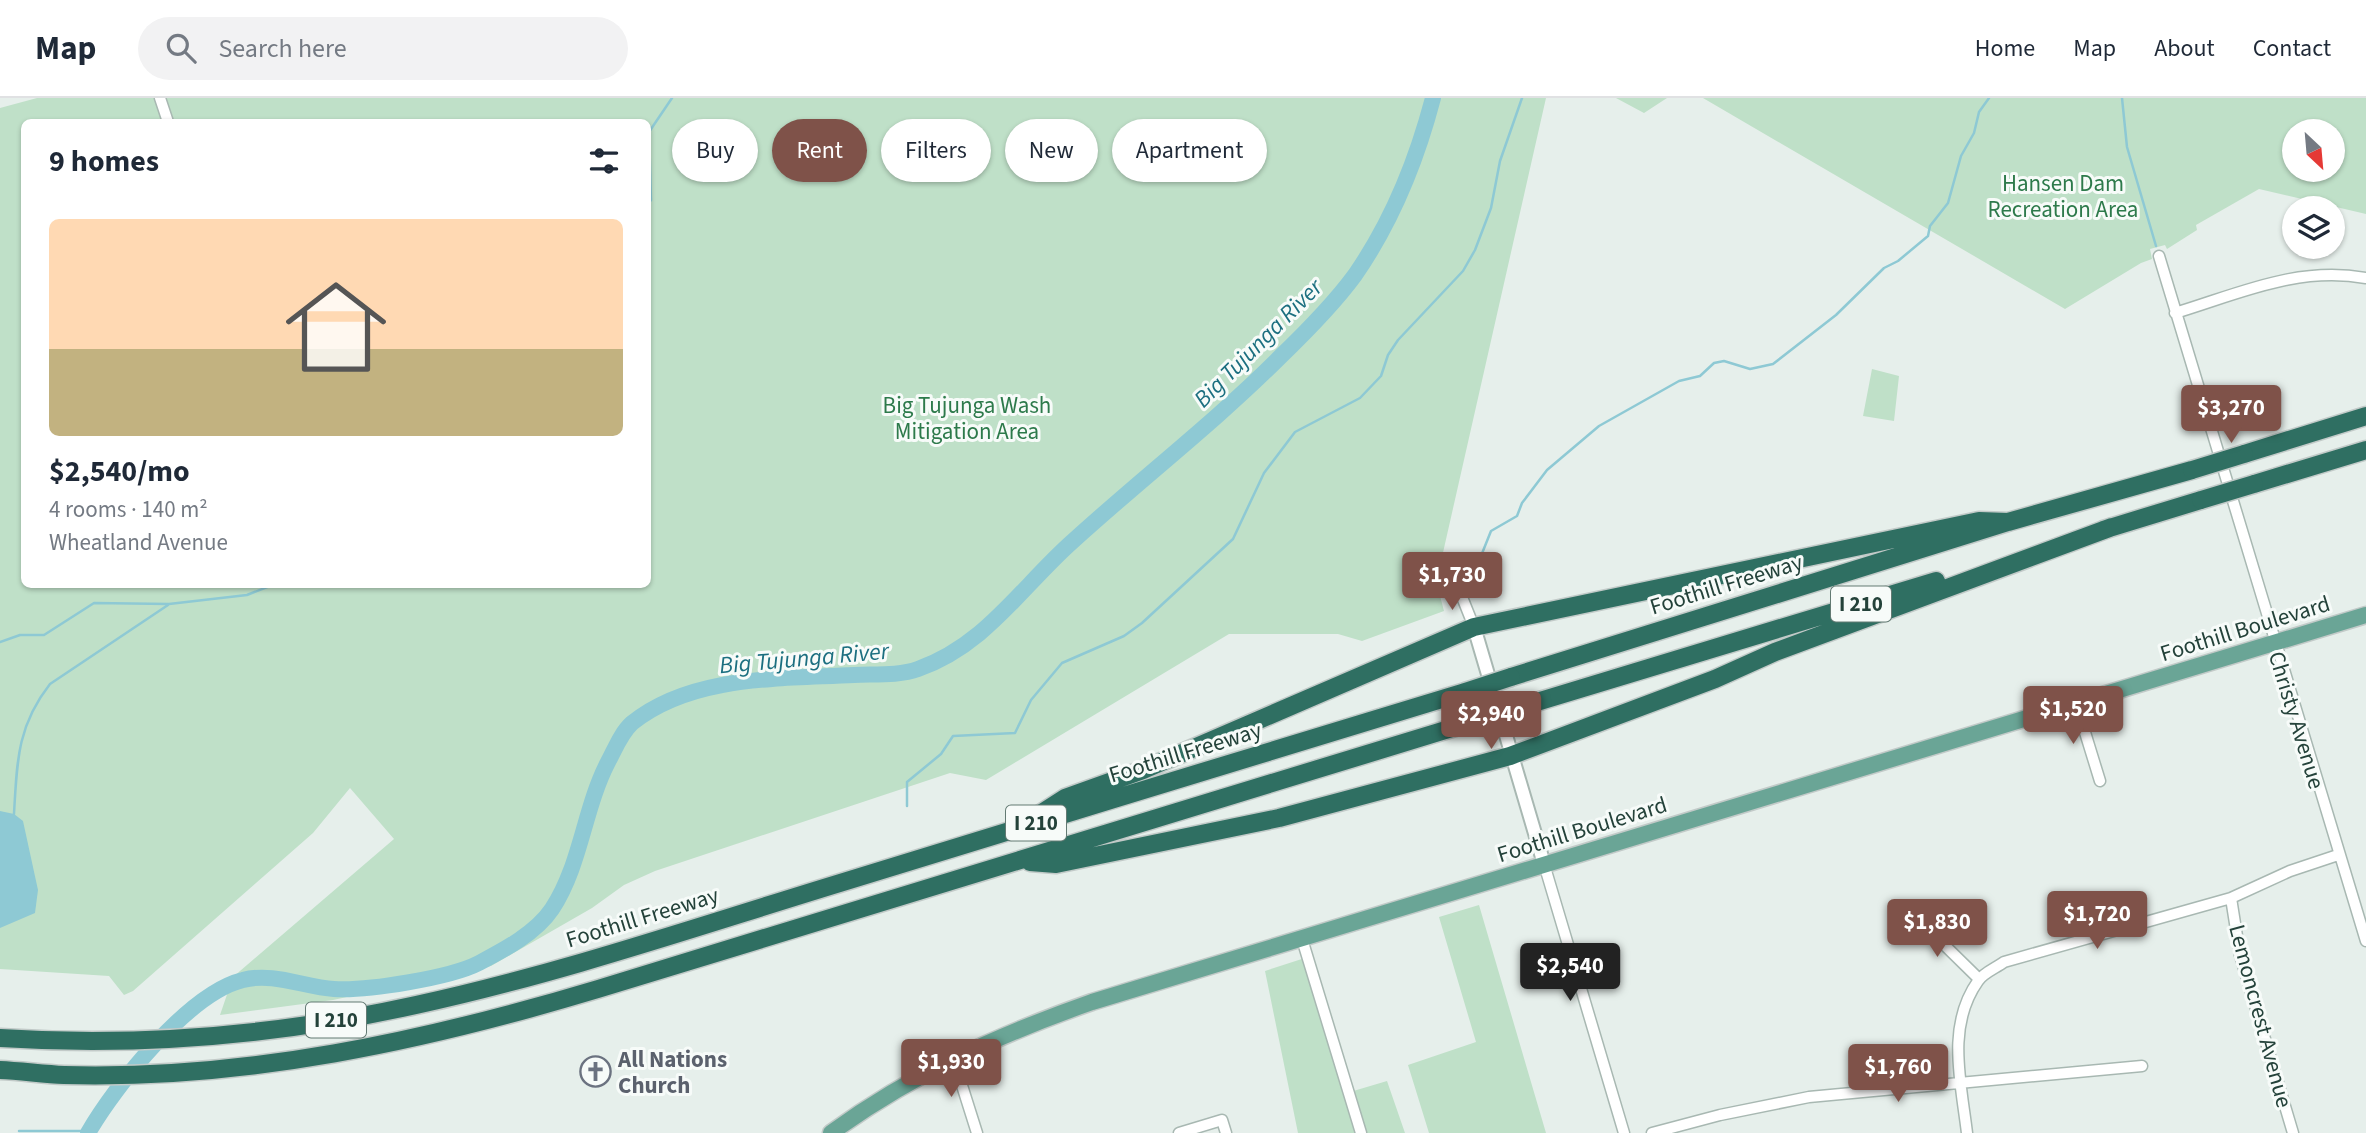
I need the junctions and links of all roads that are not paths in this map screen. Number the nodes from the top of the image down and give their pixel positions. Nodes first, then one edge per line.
1 (160, 98) edge
2 (167, 119) edge
3 (2159, 257) dead end
4 (2366, 278) edge
5 (2175, 313) junction
6 (2366, 416) edge
7 (2366, 450) edge
8 (2008, 522) junction
9 (2112, 527) junction
10 (1453, 584) dead end
11 (2366, 615) edge
12 (1474, 627) junction
13 (2274, 643) junction
14 (2076, 703) junction
15 (1510, 756) junction
16 (2100, 782) dead end
17 (1018, 828) junction
18 (2338, 855) junction
19 (1020, 861) junction
20 (1544, 864) junction
21 (2231, 898) junction
22 (1897, 933) dead end
23 (1302, 939) junction
24 (2366, 941) edge
25 (1979, 979) junction
26 (0, 1038) edge
27 (953, 1057) junction
28 (2142, 1066) dead end
29 (0, 1070) edge
30 (1961, 1084) junction
31 (831, 1133) edge
32 (977, 1133) edge
33 (1179, 1133) edge
34 (1226, 1133) edge
35 (1361, 1133) edge
36 (1624, 1133) edge
37 (1651, 1133) edge
38 (1967, 1133) edge
39 (2293, 1133) edge

1 - 2 street
3 - 5 street, Christy Avenue
4 - 5 street
5 - 13 street, Christy Avenue
6 - 8 highway, Foothill Freeway / I 210, bridge
7 - 9 highway, I 210, bridge
8 - 12 highway
8 - 17 highway, Foothill Freeway / I 210, bridge
9 - 15 highway
9 - 19 highway, I 210, bridge
10 - 12 street
11 - 13 main road, Foothill Boulevard
12 - 15 street
12 - 17 highway
13 - 14 main road, Foothill Boulevard
13 - 18 street, Christy Avenue
14 - 16 street
14 - 20 main road, Foothill Boulevard
15 - 19 highway
15 - 20 street
17 - 26 highway, Foothill Freeway / I 210
18 - 21 street
18 - 24 street, Christy Avenue
19 - 29 highway, I 210
20 - 23 main road, Foothill Boulevard
20 - 36 street
21 - 25 street
21 - 39 street, Lemoncrest Avenue
22 - 25 street
23 - 27 main road, Foothill Boulevard
23 - 35 street
25 - 30 street
27 - 31 main road, Foothill Boulevard
27 - 32 street
28 - 30 street
30 - 37 street
30 - 38 street
33 - 34 street

